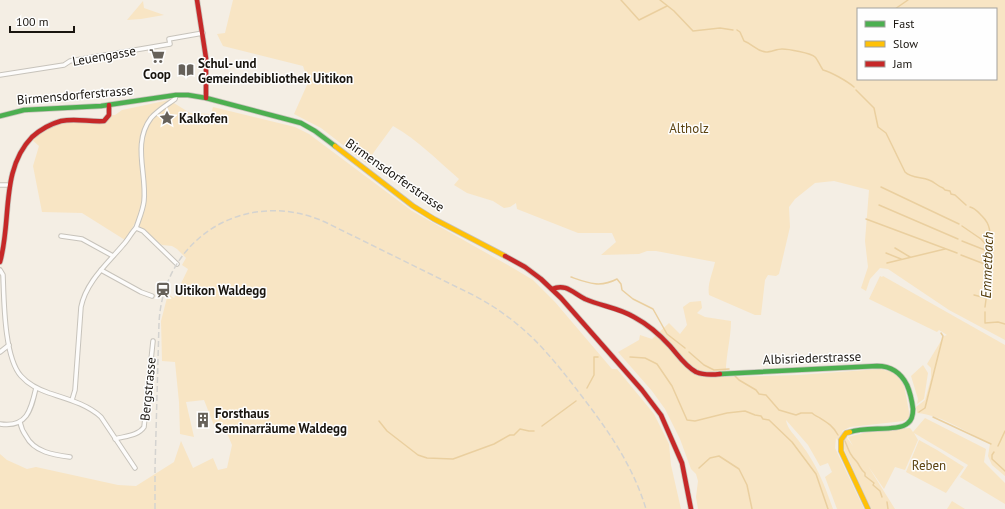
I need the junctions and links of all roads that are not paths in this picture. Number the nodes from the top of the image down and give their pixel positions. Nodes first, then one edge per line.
1 (197, 0) edge
2 (202, 34) junction
3 (0, 75) edge
4 (176, 95) junction
5 (206, 98) junction
6 (109, 105) junction
7 (0, 116) edge
8 (0, 185) edge
9 (7, 185) junction
10 (136, 228) junction
11 (61, 236) dead end
12 (113, 256) junction
13 (0, 262) edge
14 (176, 264) dead end
15 (0, 270) edge
16 (101, 270) junction
17 (552, 288) junction
18 (152, 296) dead end
19 (153, 341) dead end
20 (9, 345) junction
21 (0, 352) edge
22 (36, 388) junction
23 (72, 400) junction
24 (20, 422) junction
25 (0, 424) edge
26 (115, 439) junction
27 (70, 457) dead end
28 (135, 468) dead end
29 (690, 509) edge
30 (868, 509) edge

1 - 2 main road
2 - 3 street, Leuengasse
2 - 5 main road
4 - 5 main road, Birmensdorferstrasse
4 - 6 main road, Birmensdorferstrasse
4 - 10 street
5 - 17 main road, Birmensdorferstrasse
6 - 7 main road, Birmensdorferstrasse
6 - 9 main road
8 - 9 street
9 - 13 main road
10 - 12 street
10 - 14 street
11 - 12 street
12 - 16 street
15 - 20 street
16 - 18 street
16 - 23 street
17 - 29 main road, Birmensdorferstrasse
17 - 30 main road, Albisriederstrasse
19 - 26 street, Bergstrasse
20 - 21 street
20 - 22 street
22 - 23 street
22 - 24 street
23 - 26 street
24 - 25 street
24 - 27 street
26 - 28 street

